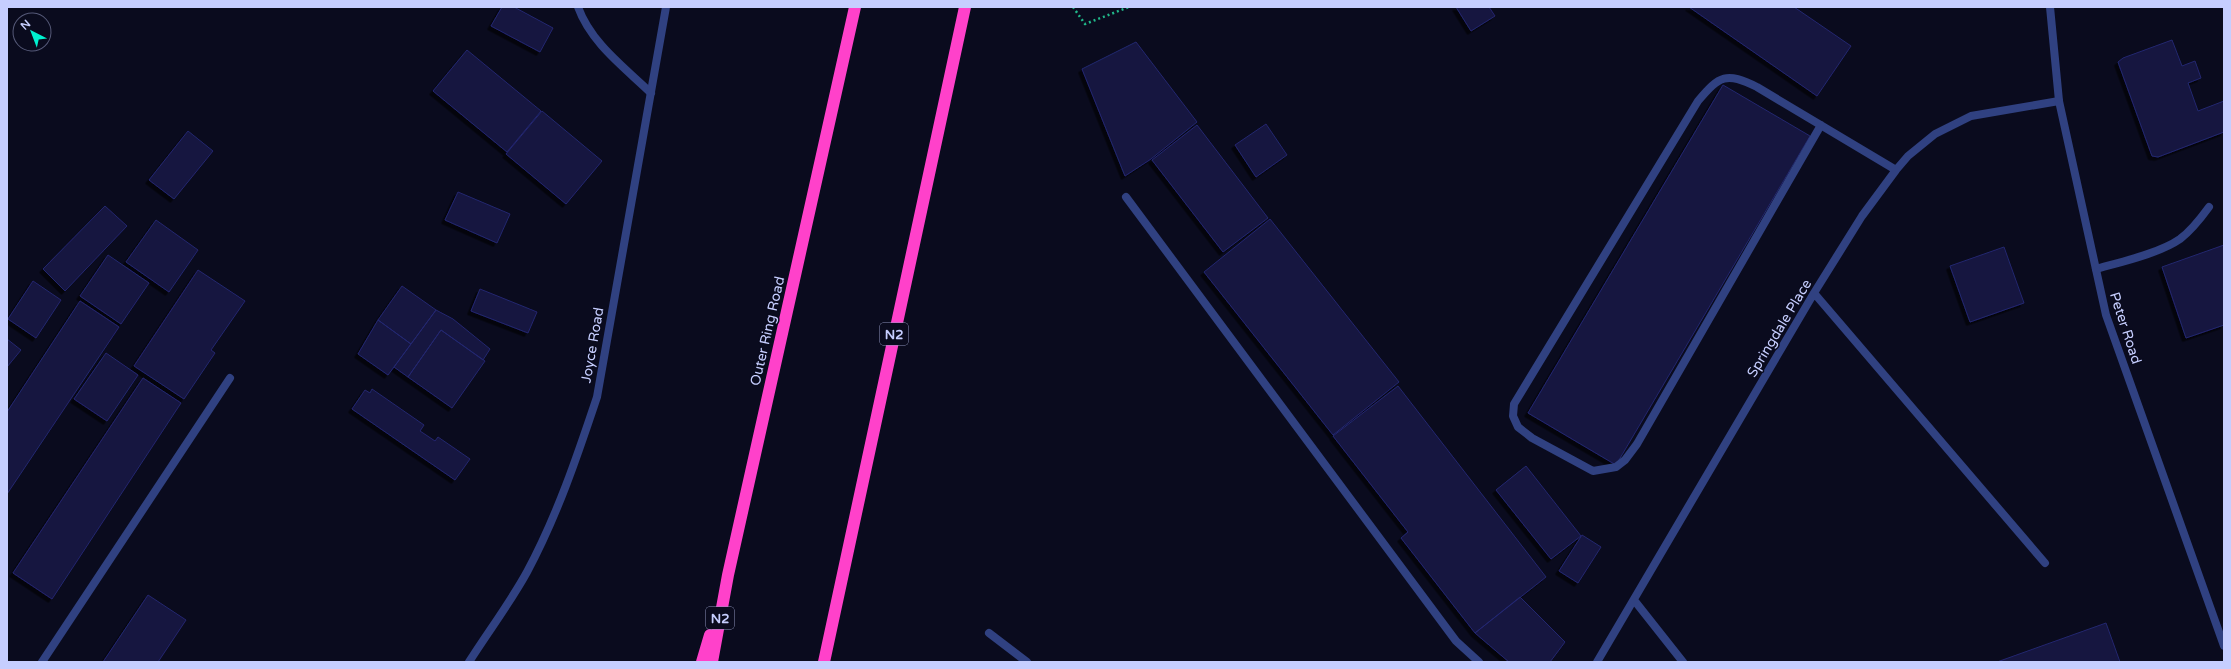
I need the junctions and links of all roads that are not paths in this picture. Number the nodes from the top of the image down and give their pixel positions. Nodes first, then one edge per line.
1 (578, 7) edge
2 (666, 7) edge
3 (855, 7) edge
4 (965, 7) edge
5 (2050, 7) edge
6 (651, 93) junction
7 (2059, 101) junction
8 (1821, 125) junction
9 (1896, 170) junction
10 (1126, 197) dead end
11 (2210, 207) dead end
12 (2096, 269) junction
13 (1814, 293) junction
14 (230, 378) dead end
15 (2045, 563) dead end
16 (728, 575) junction
17 (1634, 600) junction
18 (989, 633) dead end
19 (2224, 646) edge
20 (42, 662) edge
21 (469, 662) edge
22 (702, 662) edge
23 (712, 662) edge
24 (824, 662) edge
25 (1027, 662) edge
26 (1479, 662) edge
27 (1598, 662) edge
28 (1683, 662) edge

1 - 6 street
2 - 6 street, Joyce Road
3 - 16 highway, Outer Ring Road / N2
4 - 24 highway, N2
5 - 7 street, Peter Road
6 - 21 street, Joyce Road
7 - 9 street, Springdale Place
7 - 12 street, Peter Road
8 - 8 street
8 - 9 street
9 - 13 street, Springdale Place
10 - 26 street
11 - 12 street
12 - 19 street, Peter Road
13 - 15 street
13 - 17 street, Springdale Place
14 - 20 street
16 - 22 highway
16 - 23 highway, Outer Ring Road / N2
17 - 27 street, Springdale Place
17 - 28 street
18 - 25 street

